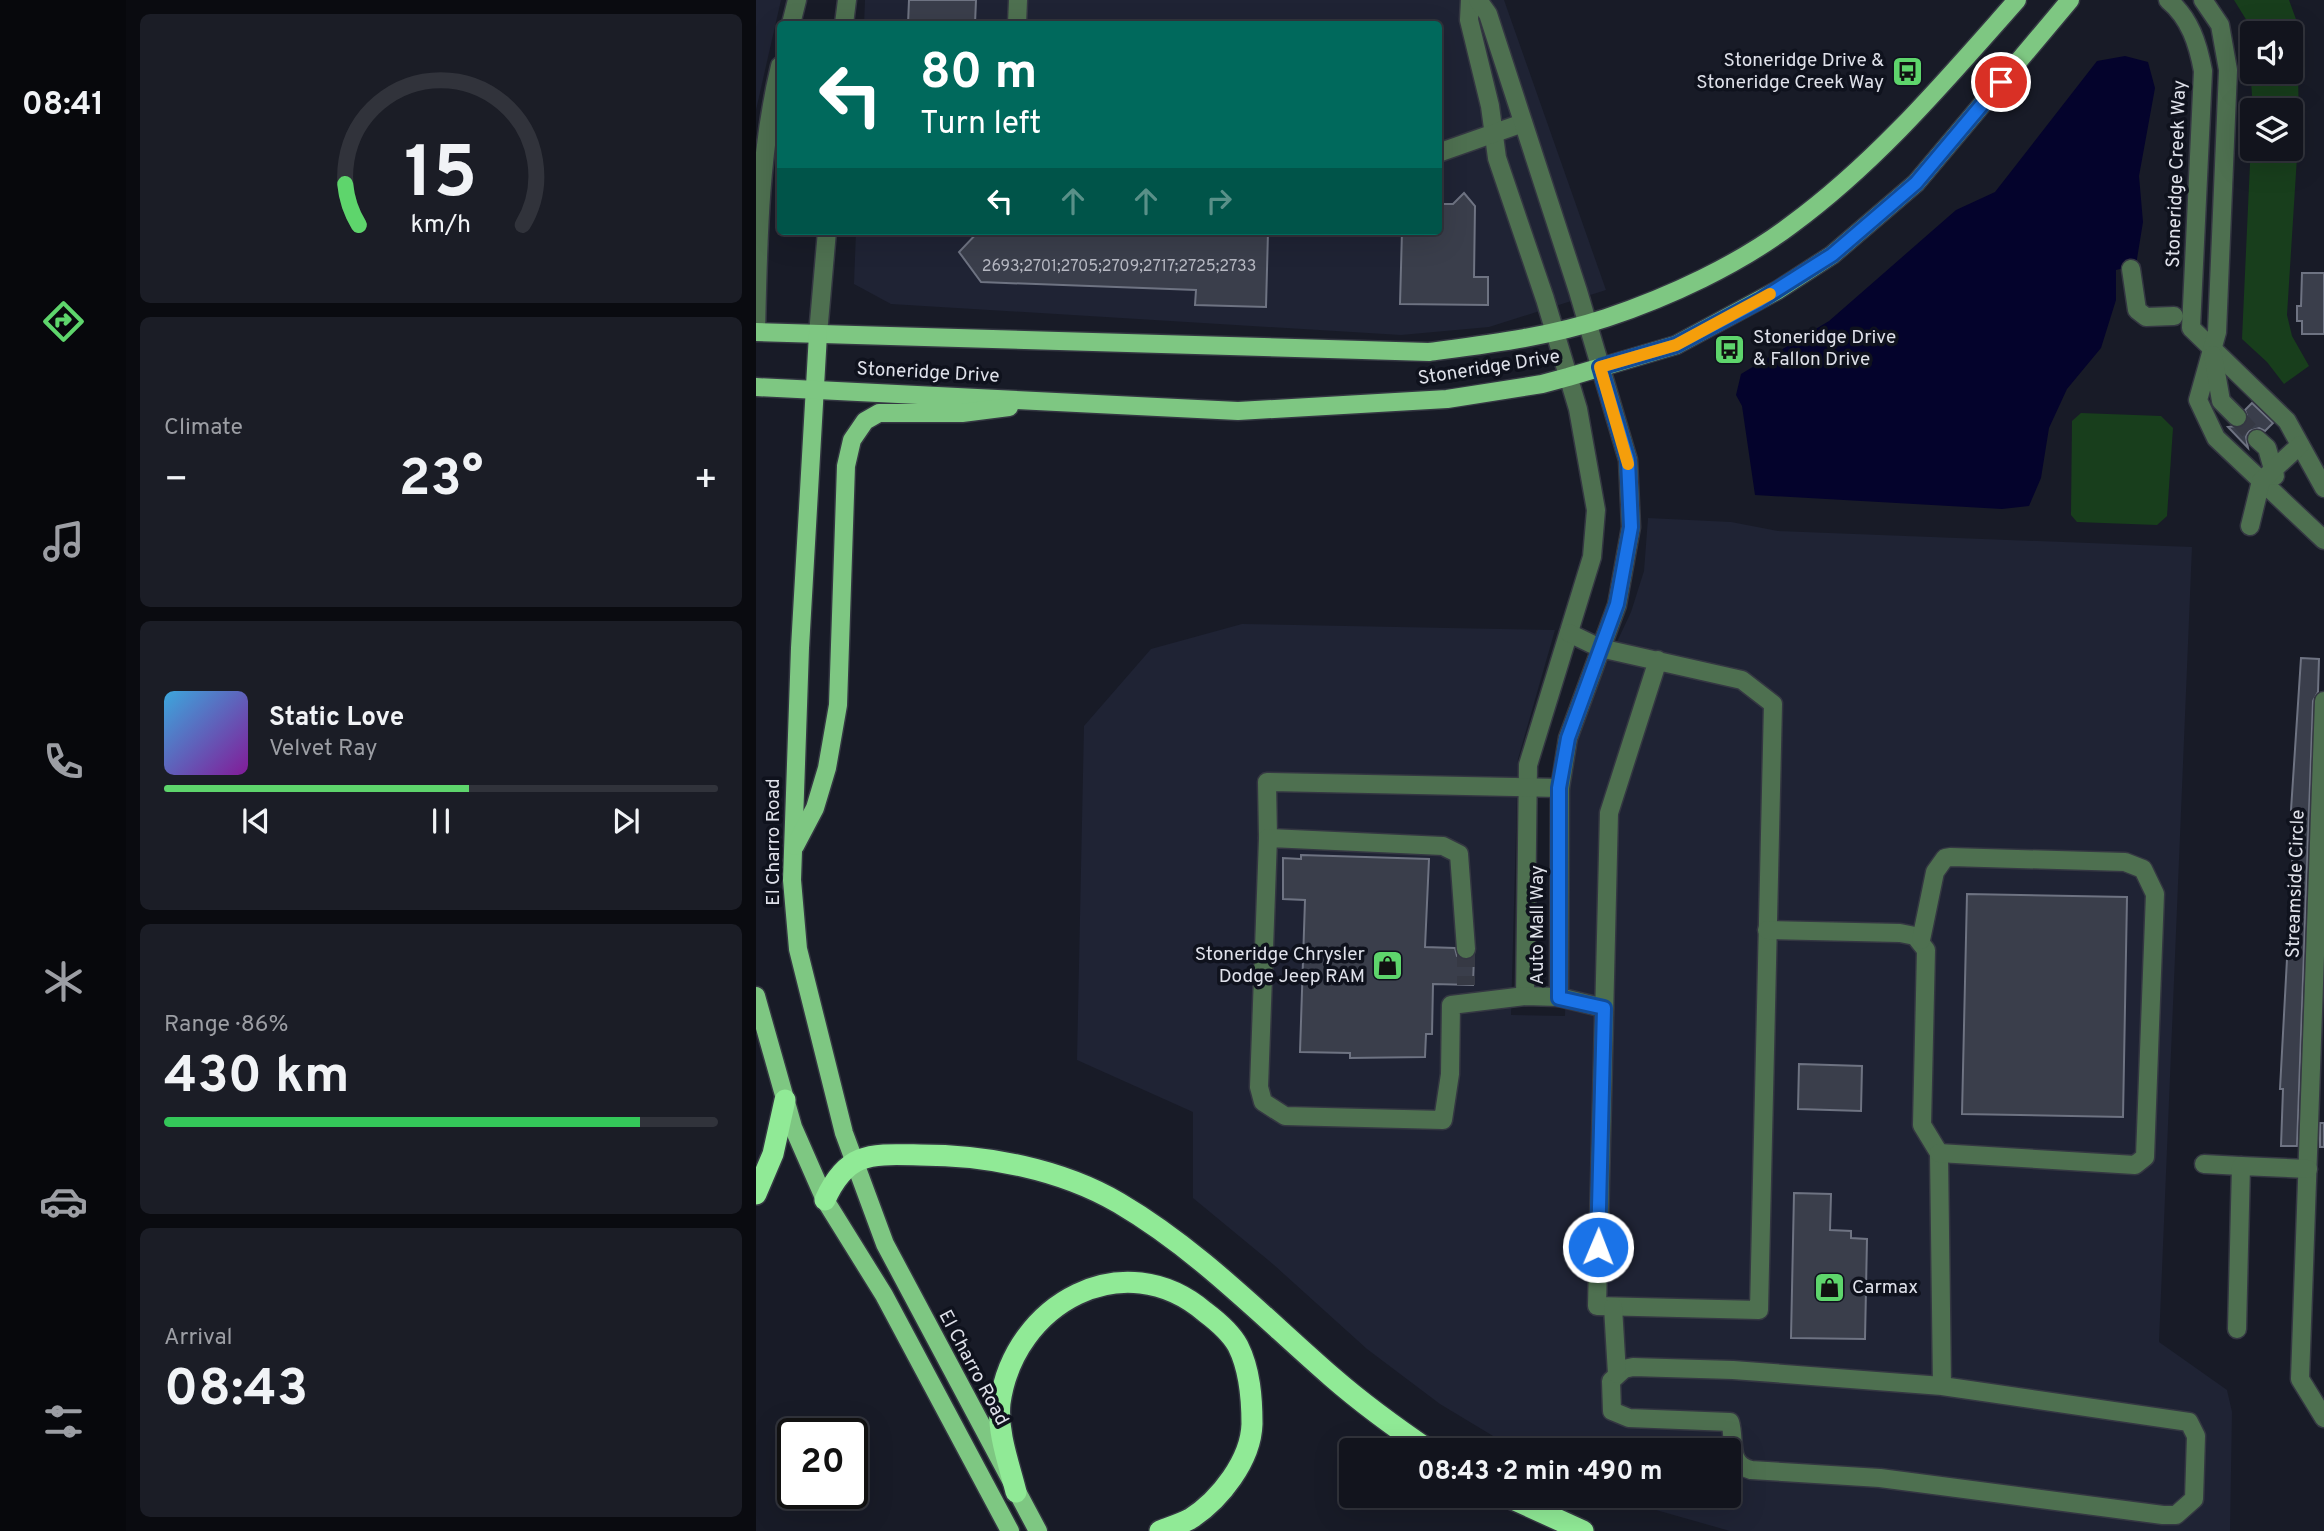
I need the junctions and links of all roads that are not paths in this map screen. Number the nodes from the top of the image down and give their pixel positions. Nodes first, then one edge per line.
1 (797, 0) edge
2 (847, 0) edge
3 (1018, 0) edge
4 (1470, 0) edge
5 (1478, 0) edge
6 (2017, 0) edge
7 (2070, 0) edge
8 (2168, 0) edge
9 (2203, 0) edge
10 (792, 21) edge
11 (844, 21) edge
12 (1017, 21) edge
13 (777, 95) edge
14 (775, 114) edge
15 (1523, 123) junction
16 (1494, 134) junction
17 (1442, 152) edge
18 (827, 235) edge
19 (2131, 269) dead end
20 (2174, 316) dead end
21 (1587, 323) junction
22 (1554, 331) junction
23 (756, 332) edge
24 (818, 334) junction
25 (756, 339) edge
26 (2213, 351) junction
27 (1600, 367) junction
28 (1568, 377) junction
29 (756, 387) edge
30 (816, 388) junction
31 (1044, 402) junction
32 (2237, 417) tunnel mouth
33 (2257, 439) tunnel mouth
34 (2300, 445) junction
35 (2267, 474) junction
36 (2324, 488) edge
37 (2250, 526) dead end
38 (2324, 540) edge
39 (1569, 633) junction
40 (1600, 648) junction
41 (1658, 660) junction
42 (2324, 701) edge
43 (1528, 788) junction
44 (1559, 788) junction
45 (1268, 838) junction
46 (793, 849) junction
47 (1767, 930) junction
48 (1921, 940) junction
49 (1466, 948) tunnel mouth
50 (1466, 985) tunnel mouth
51 (756, 996) edge
52 (1525, 996) junction
53 (1559, 998) junction
54 (1465, 1004) junction
55 (1604, 1008) junction
56 (2318, 1074) edge
57 (785, 1101) junction
58 (1938, 1153) junction
59 (853, 1161) junction
60 (2204, 1164) dead end
61 (2241, 1166) junction
62 (2308, 1169) junction
63 (756, 1194) edge
64 (825, 1200) junction
65 (2316, 1206) edge
66 (1613, 1307) junction
67 (2237, 1329) dead end
68 (1617, 1374) junction
69 (1942, 1386) junction
70 (2324, 1419) edge
71 (1411, 1438) edge
72 (1016, 1492) junction
73 (1532, 1508) edge
74 (1010, 1531) edge
75 (1038, 1531) edge
76 (1160, 1531) edge
77 (1583, 1531) edge

1 - 10 street
2 - 11 street
3 - 12 street
4 - 16 street, Auto Mall Way
5 - 15 street, Auto Mall Way
6 - 21 main road, Stoneridge Drive
7 - 27 main road, Stoneridge Drive
8 - 26 street, Stoneridge Creek Way
9 - 26 street
13 - 14 street
14 - 23 street
15 - 16 street
15 - 21 street, Auto Mall Way
16 - 17 street
16 - 22 street, Auto Mall Way
18 - 24 street, El Charro Road
19 - 20 street
21 - 22 main road, Stoneridge Drive
21 - 27 street, Auto Mall Way
22 - 24 main road, Stoneridge Drive
22 - 28 street, Auto Mall Way
23 - 24 main road, Stoneridge Drive
23 - 25 main road
24 - 30 main road, El Charro Road
26 - 32 street
26 - 34 street, Stoneridge Creek Way
26 - 35 street
27 - 28 main road, Stoneridge Drive
27 - 40 street, Auto Mall Way
28 - 31 main road, Stoneridge Drive
28 - 39 street, Auto Mall Way
29 - 30 main road, Stoneridge Drive
30 - 31 main road, Stoneridge Drive
30 - 46 main road, El Charro Road
31 - 46 main road
33 - 35 street
34 - 35 street
34 - 36 street, Stoneridge Creek Way
35 - 37 street
35 - 38 street
39 - 40 street
39 - 43 street, Auto Mall Way
40 - 41 street
40 - 44 street, Auto Mall Way
41 - 47 street
41 - 55 street
42 - 56 street, Streamside Circle
43 - 44 street
43 - 45 street
43 - 52 street, Auto Mall Way
44 - 53 street, Auto Mall Way
45 - 49 street
45 - 54 street
46 - 59 main road, El Charro Road
47 - 48 street
47 - 66 street
48 - 58 street
48 - 58 street
50 - 54 street
51 - 57 main road
52 - 53 street, Auto Mall Way
52 - 54 street
53 - 55 street
55 - 66 street
56 - 62 street, Streamside Circle
57 - 63 highway
57 - 64 main road
58 - 69 street
59 - 64 highway
59 - 71 highway
59 - 72 main road, El Charro Road
60 - 61 street
61 - 62 street
61 - 67 street
62 - 65 street, Streamside Circle
64 - 74 main road
65 - 70 street, Streamside Circle
66 - 68 street
68 - 69 street
68 - 69 street
72 - 75 main road, El Charro Road
72 - 76 highway
73 - 77 highway

